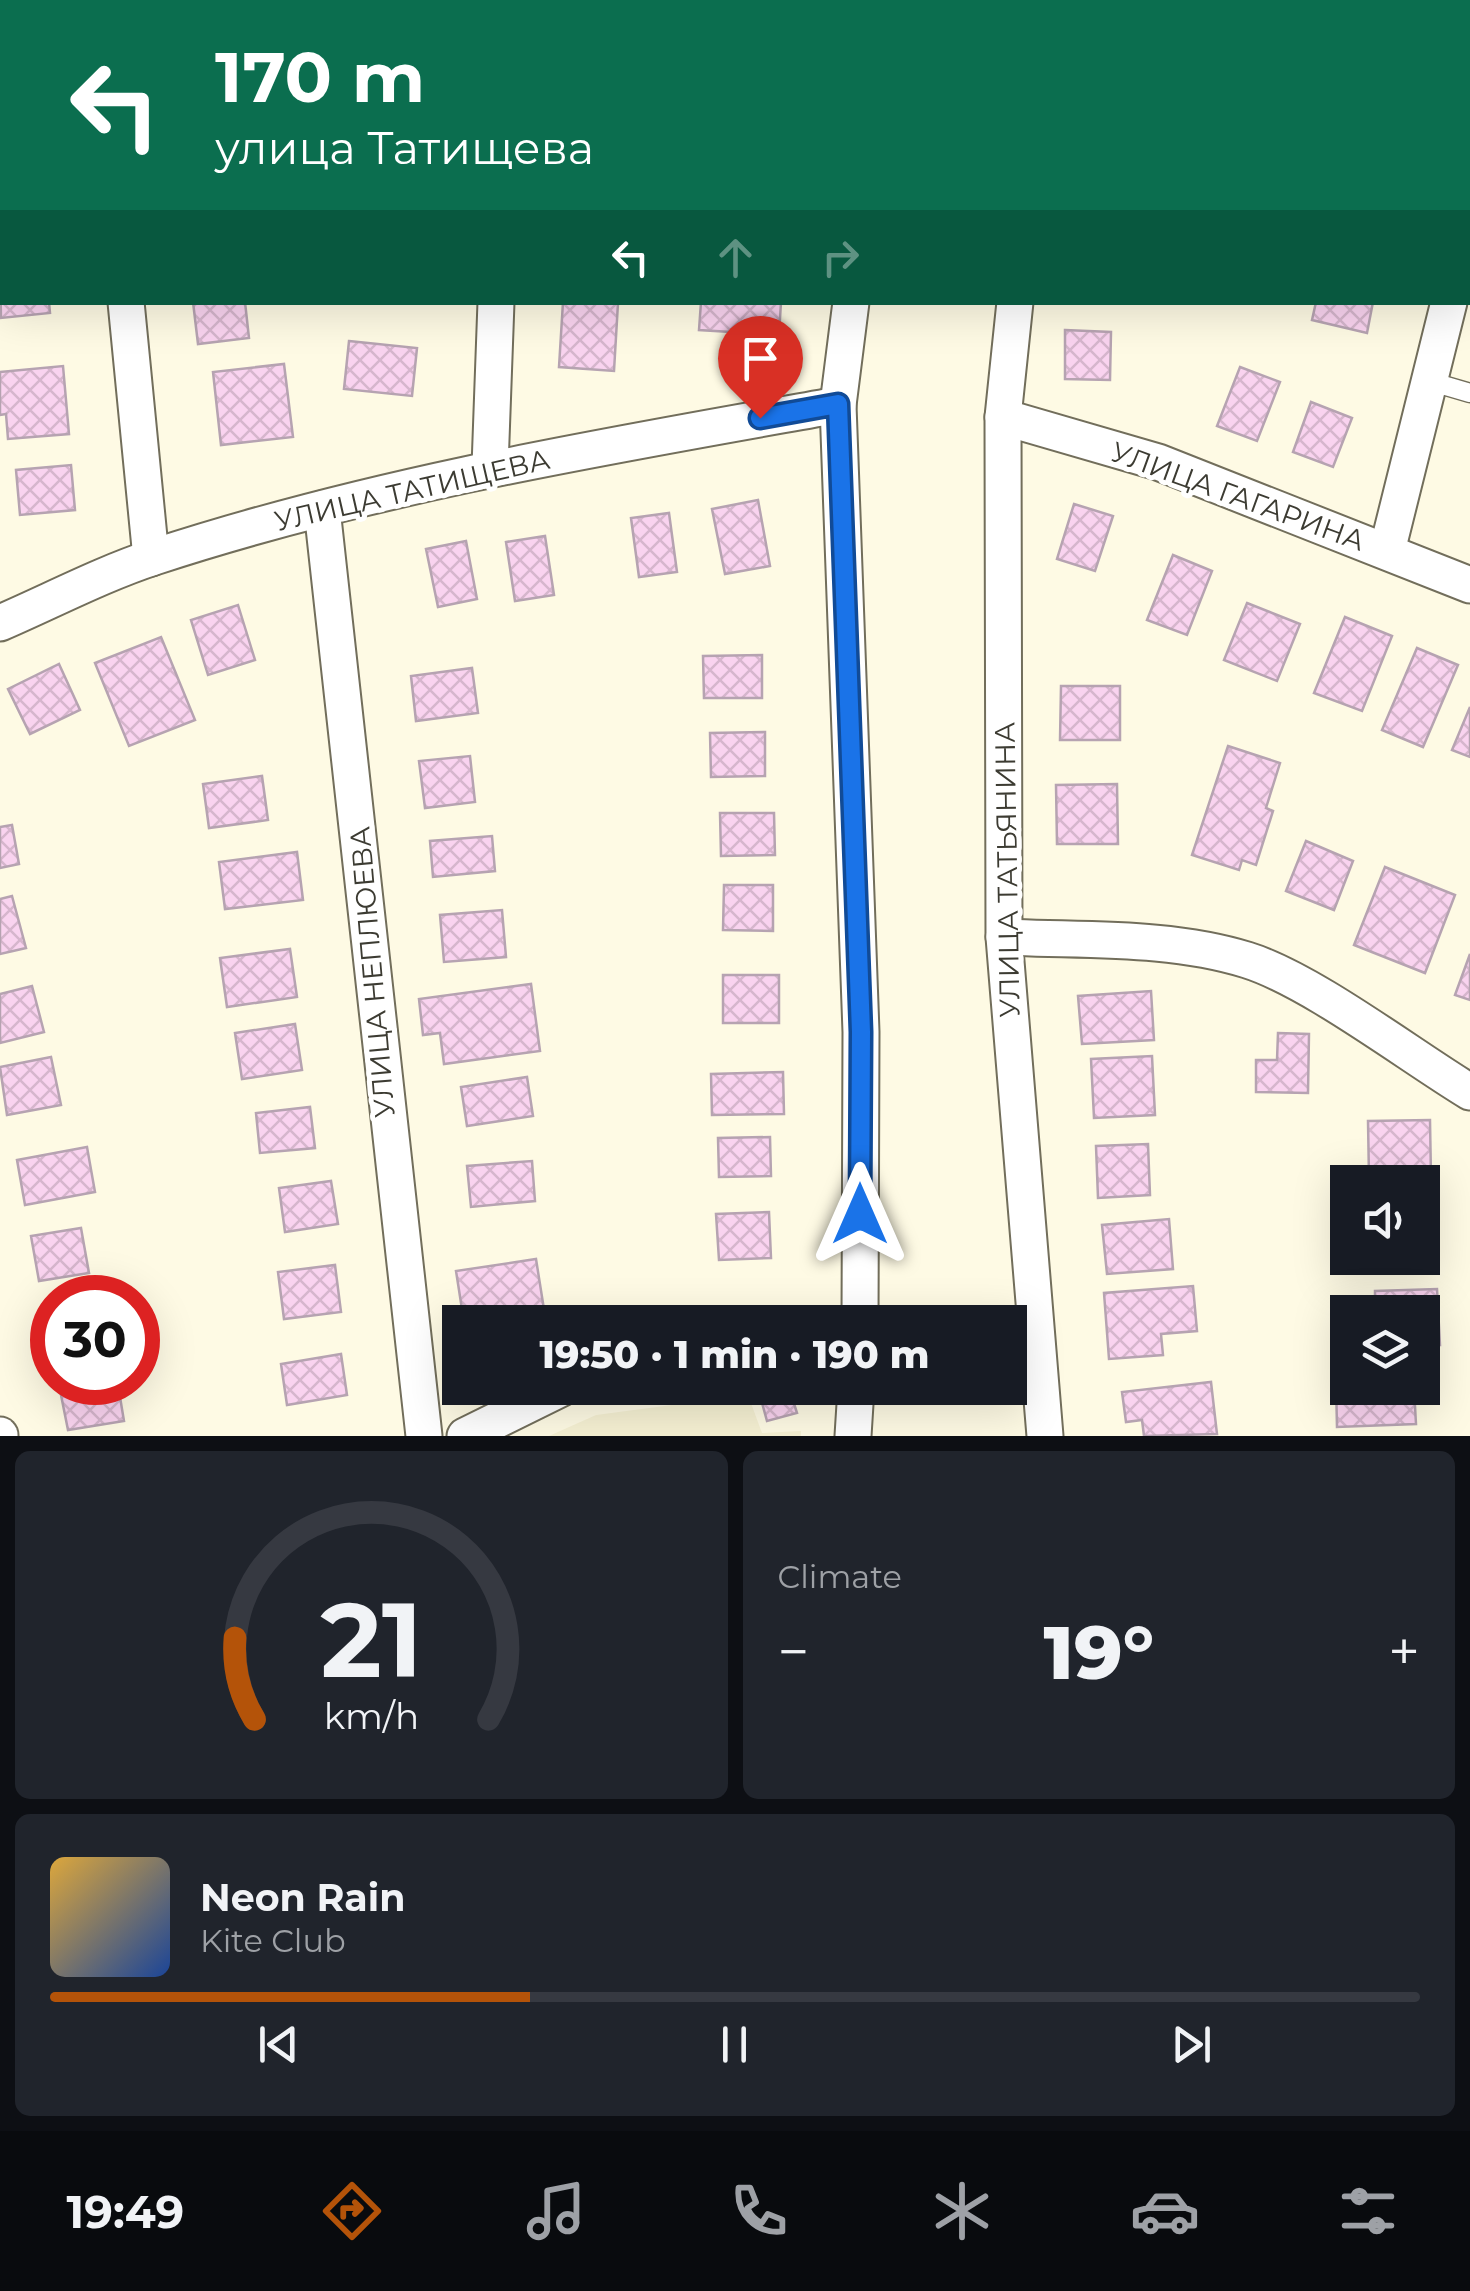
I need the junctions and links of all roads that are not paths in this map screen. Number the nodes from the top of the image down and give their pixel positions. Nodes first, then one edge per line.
1 (126, 305) edge
2 (496, 305) edge
3 (851, 305) edge
4 (1015, 305) edge
5 (1448, 305) edge
6 (1430, 381) junction
7 (1470, 393) edge
8 (838, 404) junction
9 (1002, 417) junction
10 (490, 467) junction
11 (322, 508) junction
12 (1387, 551) junction
13 (151, 558) junction
14 (1470, 585) edge
15 (0, 623) edge
16 (1004, 937) junction
17 (1470, 1092) edge
18 (860, 1305) edge
19 (528, 1405) edge
20 (855, 1405) edge
21 (424, 1436) edge
22 (465, 1436) edge
23 (853, 1436) edge
24 (1045, 1436) edge

1 - 13 street
2 - 10 street
3 - 8 street
4 - 9 street, УЛИЦА ТАТЬЯНИНА
5 - 6 street
6 - 7 lane
6 - 12 street
8 - 10 street, УЛИЦА ТАТИЩЕВА
8 - 18 street
9 - 12 street, УЛИЦА ГАГАРИНА
9 - 16 street, УЛИЦА ТАТЬЯНИНА
10 - 11 street, УЛИЦА ТАТИЩЕВА
11 - 13 street, УЛИЦА ТАТИЩЕВА
11 - 21 street, УЛИЦА НЕПЛЮЕВА
12 - 14 street, УЛИЦА ГАГАРИНА
13 - 15 street, УЛИЦА ТАТИЩЕВА
16 - 17 street
16 - 24 street, УЛИЦА ТАТЬЯНИНА
19 - 22 street
20 - 23 street

